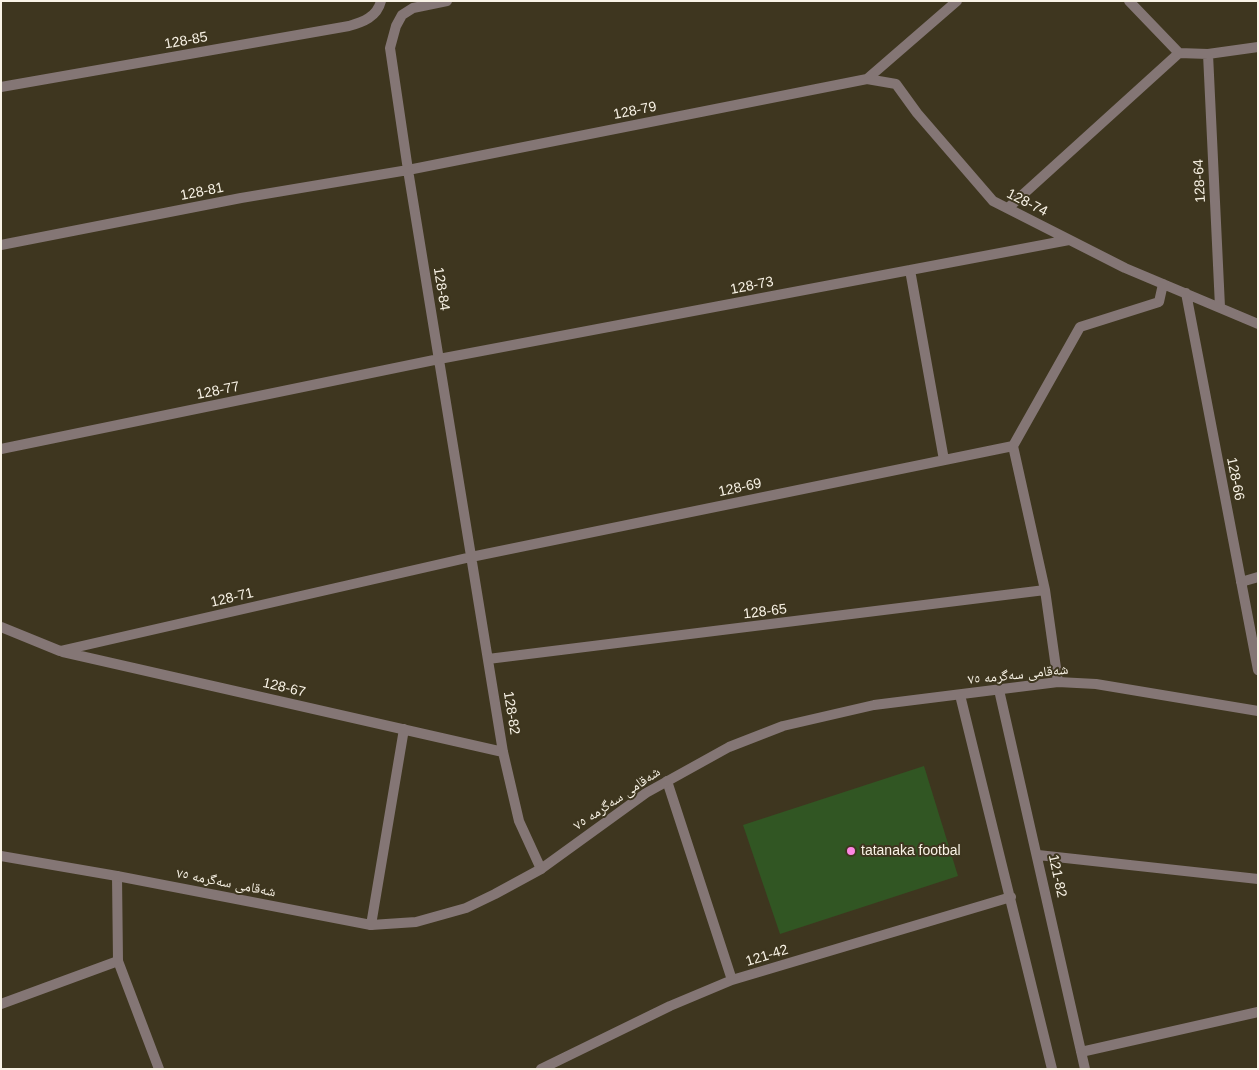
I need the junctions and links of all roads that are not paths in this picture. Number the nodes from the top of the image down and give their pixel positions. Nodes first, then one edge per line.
1 (380, 1) edge
2 (447, 1) edge
3 (957, 1) edge
4 (1130, 1) edge
5 (1258, 47) edge
6 (1180, 53) junction
7 (1208, 54) junction
8 (867, 79) junction
9 (1, 87) edge
10 (408, 170) junction
11 (1008, 208) junction
12 (1069, 240) junction
13 (1, 245) edge
14 (910, 270) junction
15 (1163, 284) junction
16 (1186, 293) junction
17 (1220, 307) junction
18 (1258, 324) edge
19 (439, 359) junction
20 (1013, 446) junction
21 (1, 449) edge
22 (944, 460) junction
23 (471, 557) junction
24 (1258, 576) edge
25 (1241, 582) junction
26 (1045, 590) junction
27 (1, 627) edge
28 (60, 651) junction
29 (488, 660) junction
30 (1258, 670) edge
31 (1058, 682) junction
32 (999, 690) junction
33 (960, 695) junction
34 (1258, 711) edge
35 (404, 729) junction
36 (503, 752) junction
37 (667, 781) junction
38 (1038, 855) junction
39 (1, 856) edge
40 (541, 869) junction
41 (117, 876) junction
42 (1258, 879) edge
43 (1011, 896) junction
44 (371, 925) junction
45 (118, 961) junction
46 (732, 980) junction
47 (1, 1004) edge
48 (1258, 1012) edge
49 (1081, 1052) junction
50 (159, 1069) edge
51 (541, 1069) edge
52 (1052, 1069) edge
53 (1085, 1069) edge

1 - 9 street, 128-85
2 - 10 street, 128-84
3 - 8 street
4 - 6 street
5 - 7 street
6 - 7 street
6 - 11 street
7 - 17 street, 128-64
8 - 10 street, 128-79
8 - 11 street, 128-74
10 - 13 street, 128-81
10 - 19 street, 128-84
11 - 12 street, 128-74
12 - 14 street, 128-73
12 - 15 street, 128-74
14 - 19 street, 128-73
14 - 22 street
15 - 16 street, 128-74
15 - 20 street
16 - 17 street, 128-74
16 - 25 street, 128-66
17 - 18 street, 128-74
19 - 21 street, 128-77
19 - 23 street, 128-84
20 - 22 street, 128-69
20 - 26 street
22 - 23 street, 128-69
23 - 28 street, 128-71
23 - 29 street, 128-82
24 - 25 street
25 - 30 street, 128-66
26 - 29 street, 128-65
26 - 31 street
27 - 28 street
28 - 35 street, 128-67
29 - 36 street, 128-82
31 - 32 street, شەقامی سەگرمە ٧٥
31 - 34 street, شەقامی سەگرمە ٧٥
32 - 33 street, شەقامی سەگرمە ٧٥
32 - 38 street, 121-82
33 - 37 street, شەقامی سەگرمە ٧٥
33 - 43 street
35 - 36 street, 128-67
35 - 44 street
36 - 40 street, 128-82
37 - 40 street, شەقامی سەگرمە ٧٥
37 - 46 street
38 - 42 street
38 - 49 street, 121-82
39 - 41 street, شەقامی سەگرمە ٧٥
40 - 44 street, شەقامی سەگرمە ٧٥
41 - 44 street, شەقامی سەگرمە ٧٥
41 - 45 street
43 - 46 street, 121-42
43 - 52 street
45 - 47 street
45 - 50 street
46 - 51 street, 121-42
48 - 49 street
49 - 53 street, 121-82

